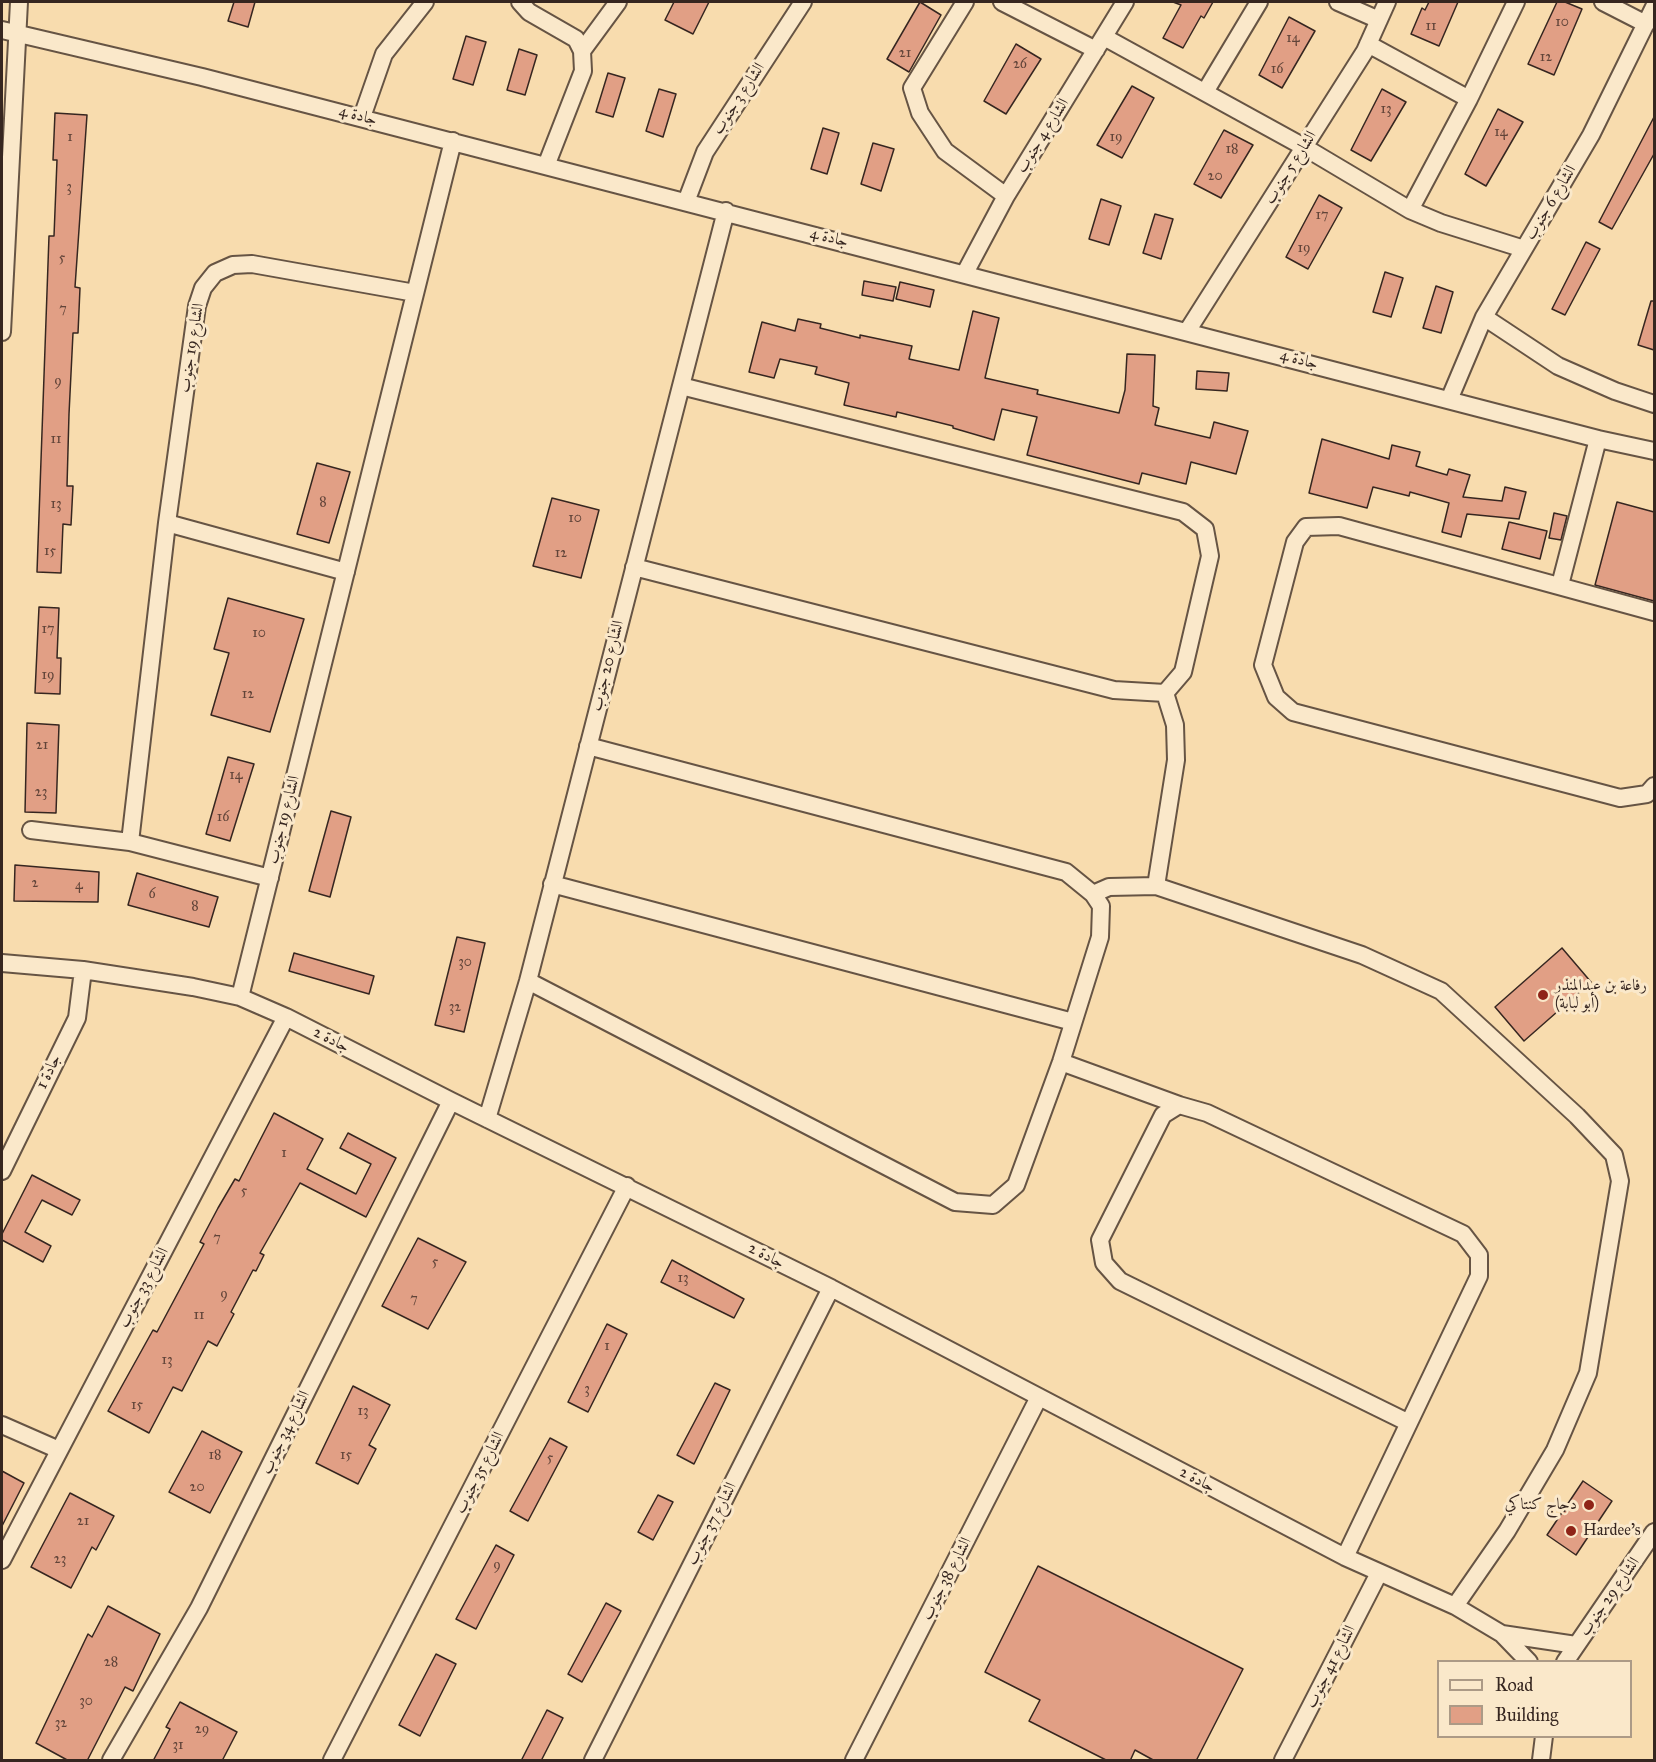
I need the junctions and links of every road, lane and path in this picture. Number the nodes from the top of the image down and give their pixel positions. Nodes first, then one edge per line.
1 (19, 2) edge
2 (425, 2) edge
3 (520, 2) edge
4 (618, 2) edge
5 (802, 2) edge
6 (965, 2) edge
7 (1002, 2) edge
8 (1125, 2) edge
9 (1259, 2) edge
10 (1338, 2) edge
11 (1387, 2) edge
12 (1516, 2) edge
13 (1603, 2) edge
14 (1654, 7) edge
15 (1379, 20) junction
16 (1646, 24) junction
17 (8, 32) edge
18 (1100, 43) junction
19 (1368, 44) junction
20 (582, 51) junction
21 (1205, 92) junction
22 (1469, 99) junction
23 (362, 117) junction
24 (453, 141) junction
25 (1304, 147) junction
26 (546, 166) junction
27 (1006, 196) junction
28 (686, 202) junction
29 (1410, 210) junction
30 (726, 211) junction
31 (1524, 249) junction
32 (965, 273) junction
33 (415, 293) junction
34 (1484, 316) junction
35 (1188, 330) junction
36 (2, 332) edge
37 (681, 386) junction
38 (1449, 400) junction
39 (1654, 404) edge
40 (1598, 439) junction
41 (1654, 451) edge
42 (167, 523) junction
43 (634, 567) junction
44 (346, 572) junction
45 (1560, 585) junction
46 (1654, 612) edge
47 (1166, 693) junction
48 (588, 746) junction
49 (1654, 786) edge
50 (31, 830) dead end
51 (130, 842) junction
52 (270, 878) junction
53 (552, 884) junction
54 (1156, 886) junction
55 (1093, 894) junction
56 (2, 963) edge
57 (83, 970) junction
58 (528, 981) junction
59 (240, 997) junction
60 (286, 1017) junction
61 (1073, 1022) junction
62 (1061, 1062) junction
63 (451, 1101) junction
64 (1179, 1105) junction
65 (487, 1119) junction
66 (2, 1171) edge
67 (627, 1186) junction
68 (831, 1288) junction
69 (1039, 1397) junction
70 (1407, 1422) junction
71 (2, 1425) edge
72 (59, 1450) junction
73 (1654, 1532) edge
74 (1345, 1557) junction
75 (2, 1560) edge
76 (1379, 1573) junction
77 (1455, 1606) junction
78 (1502, 1634) junction
79 (1576, 1645) junction
80 (1526, 1660) edge
81 (1566, 1660) edge
82 (1544, 1738) edge
83 (111, 1761) edge
84 (332, 1761) edge
85 (592, 1761) edge
86 (854, 1761) edge
87 (1283, 1761) edge
88 (1541, 1761) edge

1 - 17 street
2 - 23 street
3 - 20 street
4 - 20 street
5 - 28 street, الشارع 3 جنوب
6 - 27 street
7 - 18 street
8 - 18 street, الشارع 4 جنوب
9 - 21 street
10 - 15 street
11 - 15 street, الشارع 5 جنوب
12 - 22 street
13 - 16 street
14 - 16 street, الشارع 6 جنوب
15 - 19 street, الشارع 5 جنوب
16 - 31 street, الشارع 6 جنوب
17 - 23 street, جادة 4
17 - 36 street
18 - 21 street
18 - 27 street, الشارع 4 جنوب
19 - 22 street
19 - 25 street, الشارع 5 جنوب
20 - 26 street
21 - 25 street
22 - 29 street
23 - 24 street, جادة 4
24 - 26 street, جادة 4
24 - 33 street, الشارع 19 جنوب
25 - 29 street
25 - 35 street, الشارع 5 جنوب
26 - 28 street, جادة 4
27 - 32 street, الشارع 4 جنوب
28 - 30 street, جادة 4
29 - 31 street
30 - 32 street, جادة 4
30 - 37 street, الشارع 20 جنوب
31 - 34 street, الشارع 6 جنوب
32 - 35 street, جادة 4
33 - 42 street, الشارع 19 جنوب
33 - 44 street, الشارع 19 جنوب
34 - 38 street, الشارع 6 جنوب
34 - 39 street
35 - 38 street, جادة 4
37 - 43 street, الشارع 20 جنوب
37 - 47 street
38 - 40 street, جادة 4
40 - 41 street, جادة 4
40 - 45 street
42 - 44 street
42 - 51 street, الشارع 19 جنوب
43 - 47 street
43 - 48 street, الشارع 20 جنوب
44 - 52 street, الشارع 19 جنوب
45 - 46 street
45 - 49 street
47 - 54 street
48 - 53 street, الشارع 20 جنوب
48 - 55 street
50 - 51 street
51 - 52 street
52 - 59 street, الشارع 19 جنوب
53 - 58 street, الشارع 20 جنوب
53 - 61 street
54 - 55 street
54 - 77 street
55 - 61 street
56 - 57 street, جادة 2
57 - 59 street, جادة 2
57 - 66 street, جادة 1
58 - 62 street
58 - 65 street, الشارع 20 جنوب
59 - 60 street, جادة 2
60 - 63 street, جادة 2
60 - 72 street, الشارع 33 جنوب
61 - 62 street
62 - 64 street
63 - 65 street, جادة 2
63 - 83 street, الشارع 34 جنوب
64 - 70 street
64 - 70 street
65 - 67 street, جادة 2
67 - 68 street, جادة 2
67 - 84 street, الشارع 35 جنوب
68 - 69 street, جادة 2
68 - 85 street, الشارع 37 جنوب
69 - 74 street, جادة 2
69 - 86 street, الشارع 38 جنوب
70 - 74 street
71 - 72 street
72 - 75 street, الشارع 33 جنوب
73 - 79 street, الشارع 29 جنوب
74 - 76 street, جادة 2
76 - 77 street, جادة 2
76 - 87 street, الشارع 41 جنوب
77 - 78 street, جادة 2
78 - 79 street, جادة 2
78 - 80 street, جادة 2
79 - 81 street, الشارع 29 جنوب
82 - 88 street

